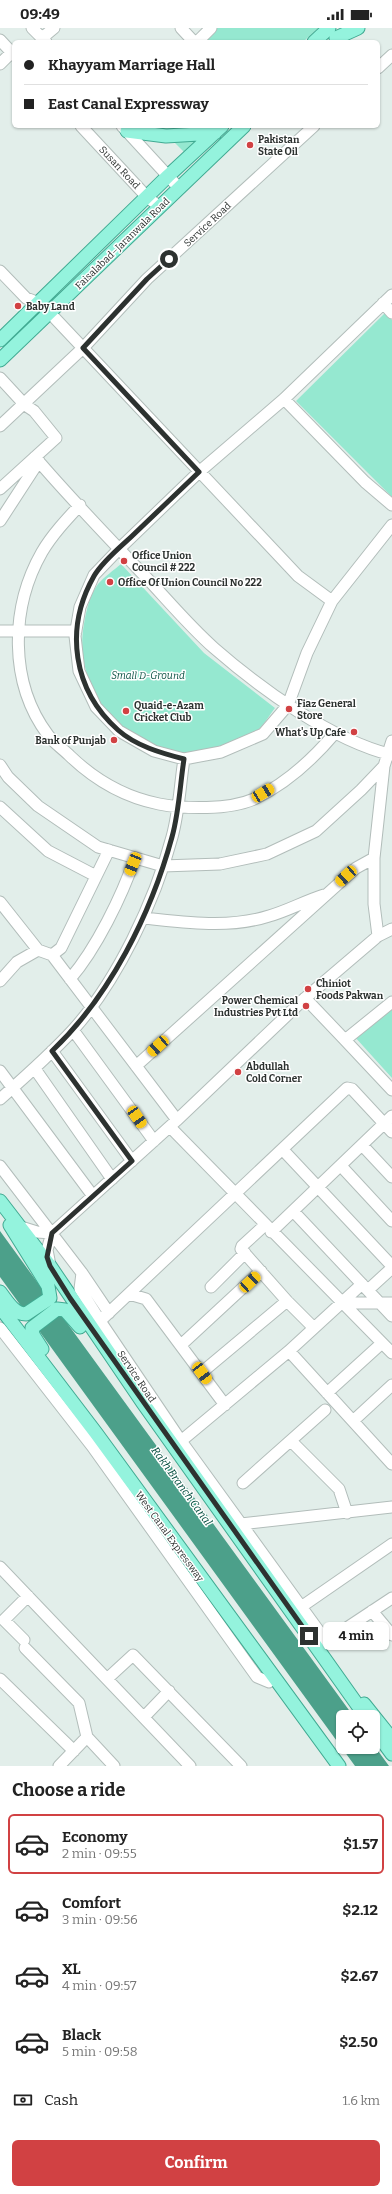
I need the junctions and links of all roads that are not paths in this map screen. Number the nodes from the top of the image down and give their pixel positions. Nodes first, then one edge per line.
1 (32, 28) edge
2 (54, 28) edge
3 (181, 28) edge
4 (211, 28) edge
5 (346, 28) edge
6 (358, 28) edge
7 (332, 36) edge
8 (0, 40) edge
9 (44, 40) edge
10 (192, 40) edge
11 (199, 40) edge
12 (320, 40) edge
13 (12, 52) edge
14 (12, 54) edge
15 (392, 55) edge
16 (0, 64) edge
17 (380, 66) edge
18 (83, 128) edge
19 (242, 128) edge
20 (312, 128) edge
21 (125, 129) edge
22 (218, 129) edge
23 (168, 176) junction
24 (179, 188) junction
25 (147, 196) junction
26 (160, 207) junction
27 (0, 271) edge
28 (392, 295) edge
29 (39, 303) junction
30 (383, 303) junction
31 (50, 313) junction
32 (392, 313) edge
33 (0, 340) edge
34 (83, 348) junction
35 (0, 360) edge
36 (0, 378) edge
37 (284, 399) junction
38 (25, 405) junction
39 (0, 426) edge
40 (37, 459) junction
41 (199, 472) junction
42 (0, 489) edge
43 (80, 505) junction
44 (392, 505) edge
45 (0, 520) edge
46 (392, 525) edge
47 (119, 549) junction
48 (332, 601) junction
49 (18, 630) junction
50 (0, 631) edge
51 (76, 631) junction
52 (288, 705) junction
53 (336, 733) junction
54 (392, 741) edge
55 (390, 754) edge
56 (184, 759) junction
57 (0, 765) edge
58 (384, 766) junction
59 (4, 781) edge
60 (0, 807) edge
61 (177, 808) junction
62 (109, 850) junction
63 (135, 858) junction
64 (374, 858) junction
65 (163, 866) junction
66 (96, 876) junction
67 (327, 894) junction
68 (0, 902) edge
69 (143, 918) junction
70 (392, 928) edge
71 (378, 936) junction
72 (38, 950) junction
73 (52, 955) junction
74 (70, 979) junction
75 (0, 981) edge
76 (305, 998) junction
77 (392, 1002) edge
78 (92, 1006) junction
79 (74, 1030) junction
80 (345, 1040) junction
81 (52, 1051) junction
82 (136, 1066) junction
83 (35, 1070) junction
84 (0, 1071) edge
85 (14, 1087) junction
86 (392, 1090) edge
87 (0, 1099) edge
88 (174, 1123) junction
89 (389, 1124) edge
90 (154, 1141) junction
91 (362, 1145) junction
92 (283, 1150) junction
93 (132, 1161) junction
94 (0, 1166) edge
95 (341, 1166) junction
96 (392, 1177) edge
97 (112, 1178) junction
98 (318, 1187) junction
99 (235, 1194) junction
100 (93, 1196) junction
101 (0, 1201) edge
102 (0, 1209) edge
103 (292, 1211) junction
104 (392, 1221) edge
105 (21, 1227) junction
106 (268, 1228) junction
107 (52, 1233) junction
108 (245, 1253) junction
109 (50, 1266) junction
110 (392, 1267) edge
111 (261, 1271) junction
112 (82, 1273) junction
113 (211, 1287) dead end
114 (365, 1287) junction
115 (0, 1292) edge
116 (129, 1294) junction
117 (287, 1301) junction
118 (343, 1302) junction
119 (380, 1303) junction
120 (392, 1303) edge
121 (0, 1307) edge
122 (109, 1313) junction
123 (392, 1316) edge
124 (100, 1321) junction
125 (0, 1328) edge
126 (314, 1328) junction
127 (382, 1342) junction
128 (181, 1345) junction
129 (289, 1351) junction
130 (392, 1353) edge
131 (202, 1373) junction
132 (392, 1385) edge
133 (327, 1393) junction
134 (143, 1403) junction
135 (224, 1405) junction
136 (325, 1410) dead end
137 (353, 1421) junction
138 (96, 1433) junction
139 (181, 1441) junction
140 (291, 1441) junction
141 (392, 1464) edge
142 (243, 1483) dead end
143 (392, 1507) edge
144 (347, 1513) junction
145 (241, 1524) junction
146 (392, 1544) edge
147 (0, 1567) edge
148 (28, 1596) junction
149 (392, 1598) edge
150 (301, 1607) junction
151 (372, 1611) junction
152 (2, 1618) edge
153 (235, 1625) junction
154 (392, 1635) edge
155 (322, 1644) junction
156 (108, 1678) junction
157 (0, 1679) edge
158 (269, 1682) junction
159 (169, 1691) junction
160 (362, 1710) edge
161 (144, 1716) junction
162 (87, 1737) junction
163 (380, 1737) edge
164 (392, 1739) edge
165 (392, 1754) edge
166 (68, 1760) edge
167 (114, 1766) edge
168 (190, 1766) edge
169 (241, 1766) edge
170 (329, 1766) edge
171 (339, 1766) edge

1 - 9 street
2 - 9 street
3 - 10 street
4 - 11 street
5 - 7 main road
6 - 7 main road
7 - 12 main road
8 - 13 street
14 - 16 street
15 - 17 street
18 - 25 street, Susan Road
19 - 24 main road, Faisalabad–Jaranwala Road
20 - 34 street, Service Road
21 - 22 main road
21 - 23 street
22 - 23 main road, Faisalabad–Jaranwala Road
23 - 24 street
23 - 25 main road, Faisalabad–Jaranwala Road
24 - 26 main road, Faisalabad–Jaranwala Road
25 - 26 street, Susan Road
25 - 29 main road, Faisalabad–Jaranwala Road
26 - 31 main road, Faisalabad–Jaranwala Road
27 - 29 street
28 - 30 street
29 - 31 street
29 - 33 main road, Faisalabad–Jaranwala Road
30 - 32 street
30 - 37 street
31 - 34 street
31 - 35 main road, Faisalabad–Jaranwala Road
34 - 38 street, Service Road
34 - 41 street
36 - 38 street
37 - 41 street
37 - 44 street
38 - 39 street, Service Road
38 - 40 street
40 - 42 street
40 - 43 street
40 - 45 street
41 - 47 street
41 - 48 street
43 - 47 street
43 - 49 street
46 - 48 street
47 - 51 street
47 - 52 street
48 - 52 street
49 - 50 street
49 - 51 street
49 - 61 street
51 - 56 street
52 - 53 street
52 - 56 street
53 - 55 street
53 - 61 street
54 - 55 street
55 - 58 street
56 - 61 street
57 - 59 street
58 - 64 street
58 - 65 street
59 - 62 street
60 - 66 street
61 - 65 street
62 - 63 street
62 - 66 street
63 - 65 street
63 - 74 street
64 - 67 street
64 - 71 street
65 - 69 street
66 - 73 street
67 - 69 street
67 - 82 street
68 - 72 street
69 - 78 street
70 - 71 street
71 - 76 street
72 - 73 street
72 - 75 street
73 - 74 street
74 - 78 street
76 - 80 street
76 - 88 street
77 - 80 street
78 - 79 street
78 - 82 street
79 - 81 street
79 - 90 street
80 - 86 street
81 - 83 street
81 - 93 street
82 - 88 street
83 - 85 street
83 - 97 street
84 - 85 street
85 - 87 street
85 - 100 street
88 - 90 street
88 - 99 street
89 - 91 street
89 - 92 street
90 - 93 street
91 - 95 street
91 - 96 street
92 - 98 street
92 - 99 street
93 - 97 street
94 - 107 street
95 - 98 street
95 - 104 street
97 - 100 street
98 - 103 street
98 - 110 street
99 - 106 street
99 - 116 street
100 - 107 street
101 - 105 main road
102 - 115 main road
103 - 106 street
103 - 114 street
105 - 107 street
105 - 109 main road
106 - 108 street
106 - 118 street
107 - 109 street
107 - 112 street
108 - 111 street
108 - 113 street
109 - 134 main road
110 - 114 street
111 - 117 street
111 - 128 street
112 - 122 street
112 - 124 street, Service Road
114 - 118 street
114 - 119 street
116 - 122 street
116 - 128 street
117 - 126 street
117 - 131 street
118 - 119 street
118 - 126 street
118 - 127 street
119 - 120 street
119 - 123 street
121 - 138 main road, West Canal Expressway
122 - 124 street
124 - 139 street, Service Road
125 - 158 street
126 - 129 street
127 - 130 street
127 - 133 street
128 - 131 street
129 - 133 street
129 - 135 street
131 - 135 street
132 - 137 street
133 - 137 street
134 - 138 main road
134 - 155 main road
135 - 139 street
136 - 140 street
137 - 141 street
138 - 153 main road, West Canal Expressway
139 - 145 street, Service Road
140 - 142 street
140 - 144 street
143 - 144 street
144 - 145 street
145 - 150 street, Service Road
146 - 150 street
147 - 148 street
148 - 152 street
148 - 156 street
149 - 151 street
150 - 155 street, Service Road
151 - 154 street
151 - 155 street
152 - 162 street
153 - 158 main road
153 - 171 main road, West Canal Expressway
155 - 160 main road
155 - 164 main road
156 - 159 street
156 - 161 street
157 - 166 street
158 - 170 main road
159 - 161 street
159 - 169 street
161 - 168 street
162 - 166 street
162 - 167 street
163 - 165 main road

